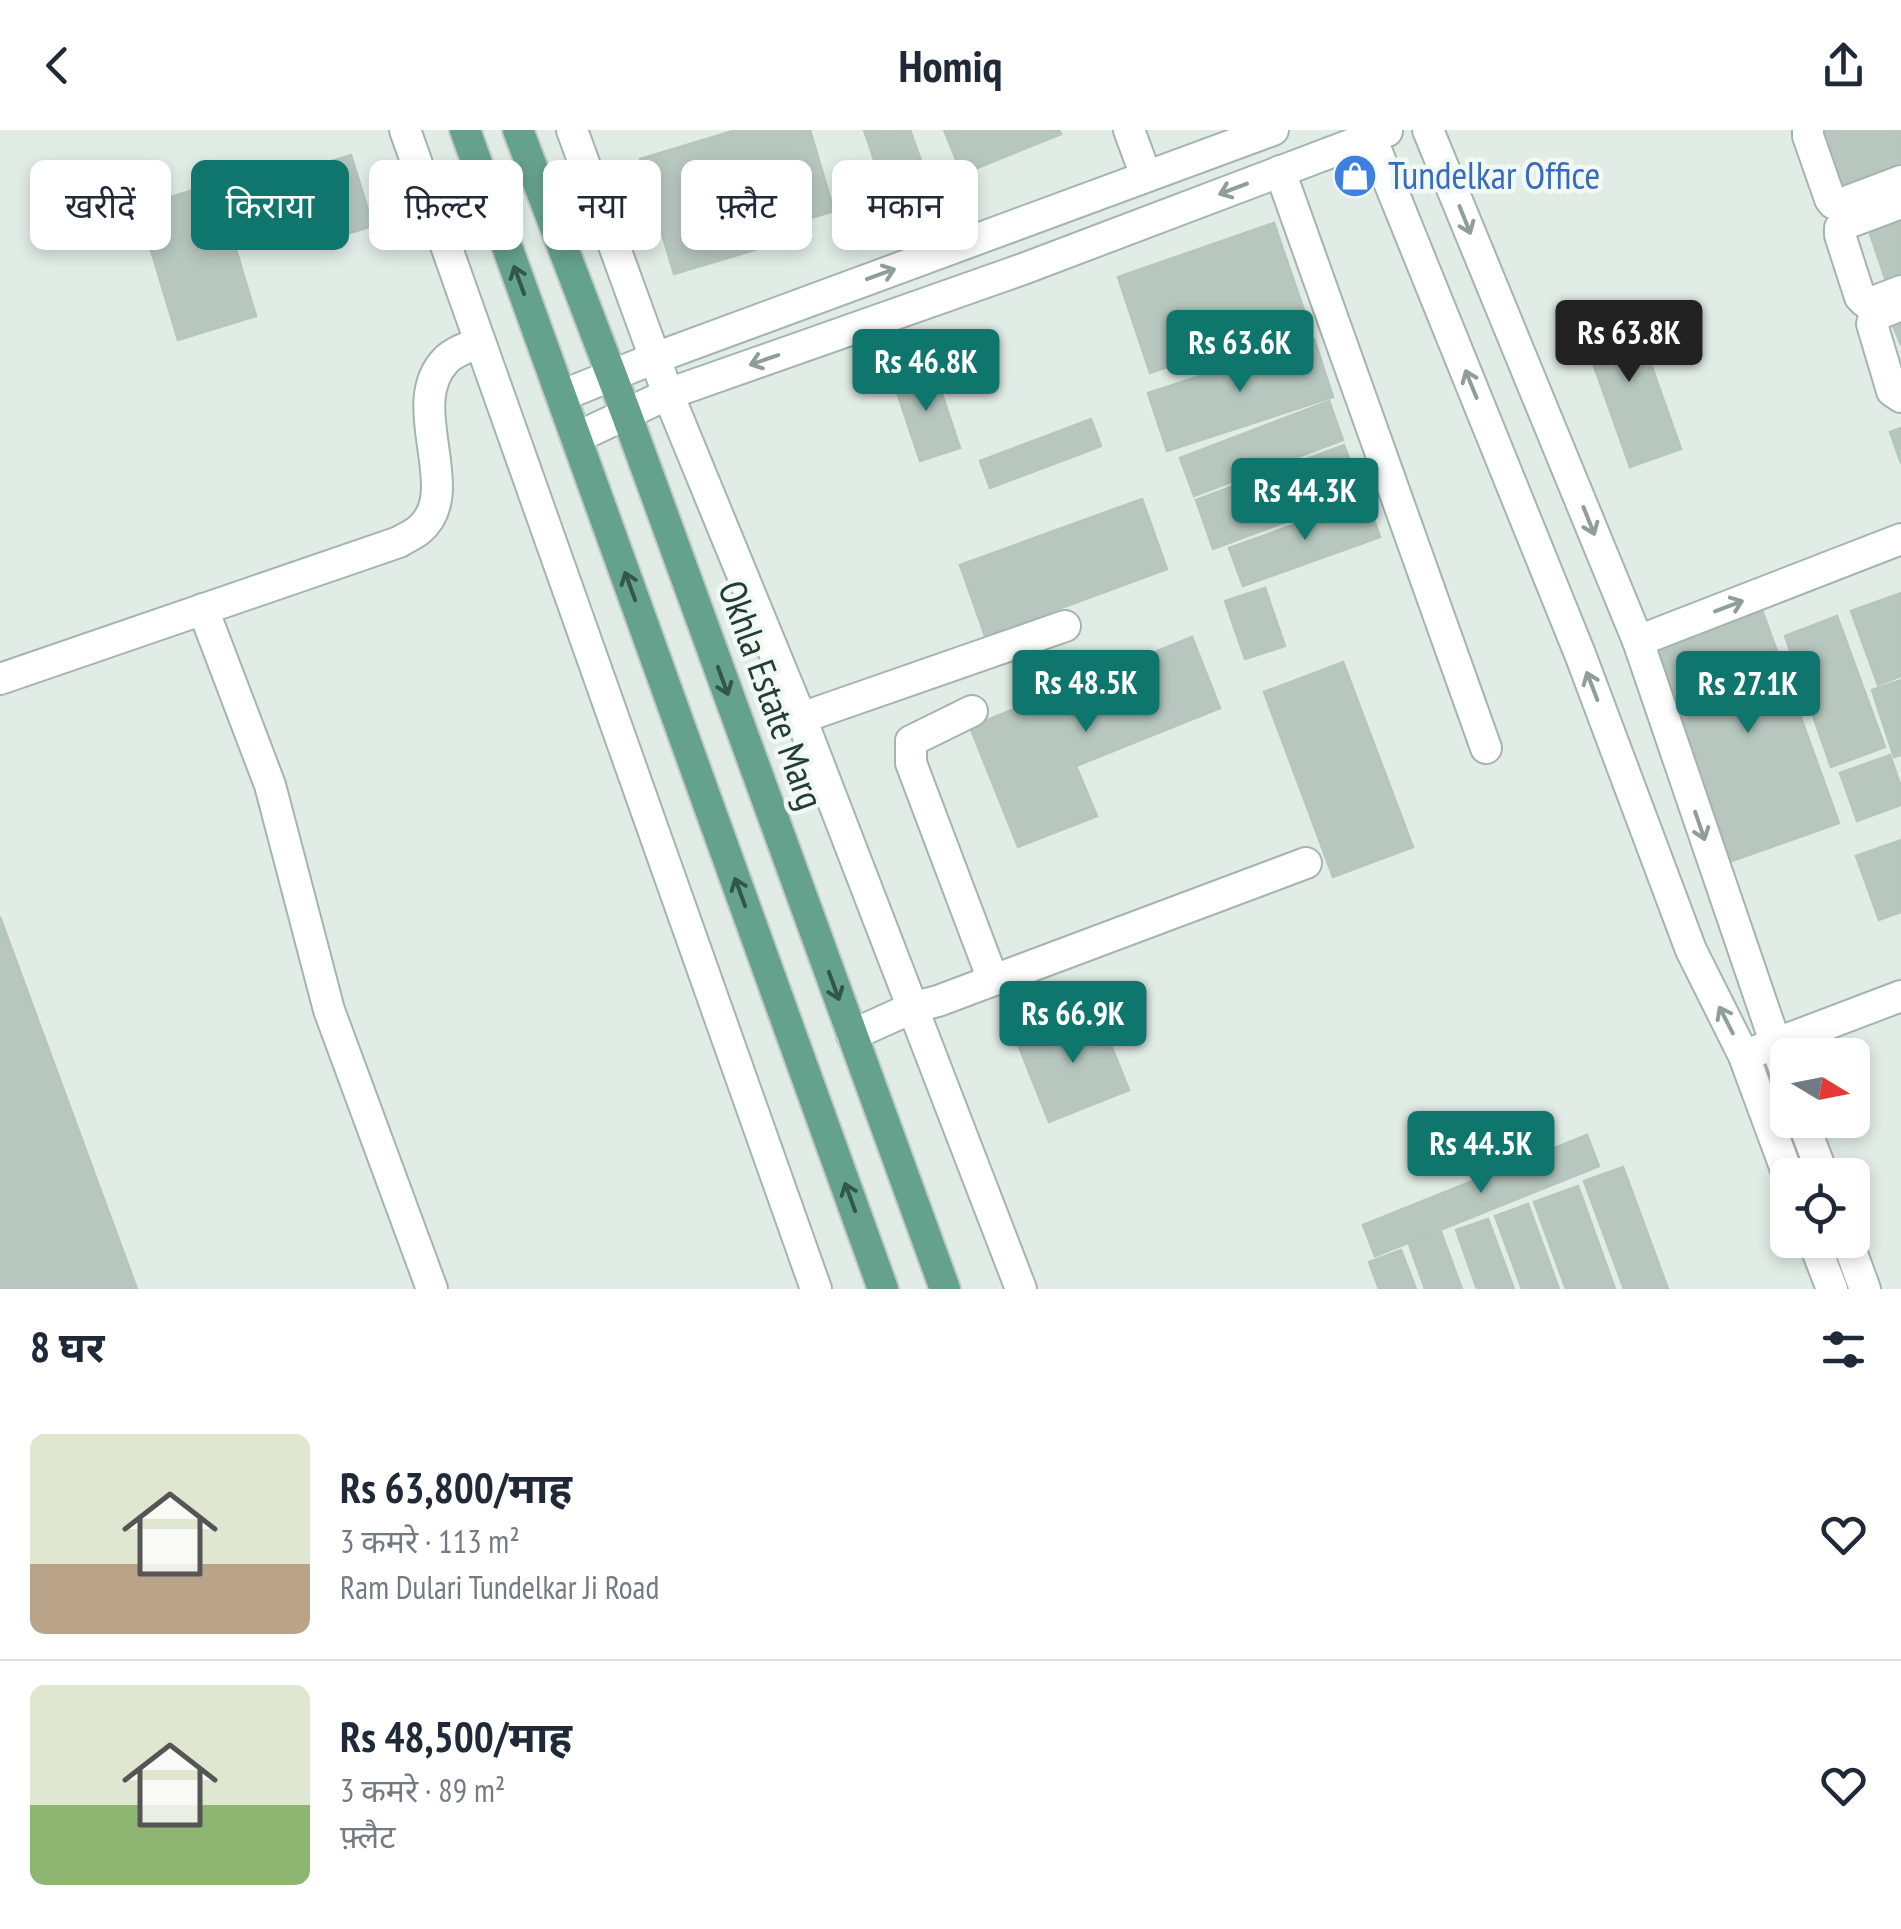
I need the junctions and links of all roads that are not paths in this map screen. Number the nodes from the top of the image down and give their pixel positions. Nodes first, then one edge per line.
1 (404, 130) edge
2 (466, 130) edge
3 (518, 130) edge
4 (572, 130) edge
5 (1129, 130) edge
6 (1273, 130) edge
7 (1428, 130) edge
8 (1808, 130) edge
9 (1376, 132) edge
10 (1280, 172) junction
11 (1146, 176) junction
12 (1901, 181) edge
13 (1901, 204) edge
14 (1901, 291) edge
15 (1901, 305) edge
16 (480, 342) junction
17 (655, 358) junction
18 (611, 377) junction
19 (668, 394) junction
20 (561, 396) junction
21 (1901, 398) edge
22 (626, 413) junction
23 (576, 438) junction
24 (1901, 540) edge
25 (204, 609) junction
26 (1065, 626) dead end
27 (1638, 640) junction
28 (0, 679) edge
29 (972, 711) dead end
30 (801, 718) junction
31 (1486, 748) dead end
32 (1306, 863) dead end
33 (993, 980) junction
34 (1901, 996) edge
35 (914, 1007) junction
36 (852, 1035) junction
37 (1772, 1038) edge
38 (1788, 1038) edge
39 (1770, 1045) edge
40 (1744, 1056) junction
41 (1782, 1158) edge
42 (1820, 1258) edge
43 (1854, 1258) edge
44 (935, 1286) edge
45 (432, 1289) edge
46 (816, 1289) edge
47 (884, 1289) edge
48 (1021, 1289) edge
49 (1832, 1289) edge
50 (1865, 1289) edge

1 - 16 street
20 -> 2 main road
3 - 18 main road, Okhla Estate Marg
4 - 17 street
5 - 11 street
6 - 11 street
7 -> 27 street
8 - 12 street
9 - 10 street
40 -> 9 street
10 -> 19 street
10 - 31 street
17 -> 11 street
13 - 14 street
15 - 21 street
16 - 25 street
16 - 46 street
17 - 18 street
17 - 19 street
18 - 20 street
18 - 22 main road, Okhla Estate Marg
19 - 22 street
19 - 30 street
20 - 23 main road
22 - 23 street
22 -> 36 main road, Okhla Estate Marg
47 -> 23 main road
27 -> 24 street
25 - 28 street
25 - 45 street
26 - 30 street
27 -> 37 street
29 - 33 street
30 - 35 street
32 - 33 street
33 - 35 street
34 - 38 street
35 - 36 street
35 - 48 street
36 - 44 main road, Okhla Estate Marg
39 - 40 street
40 - 41 street
42 - 49 street
43 - 50 street

